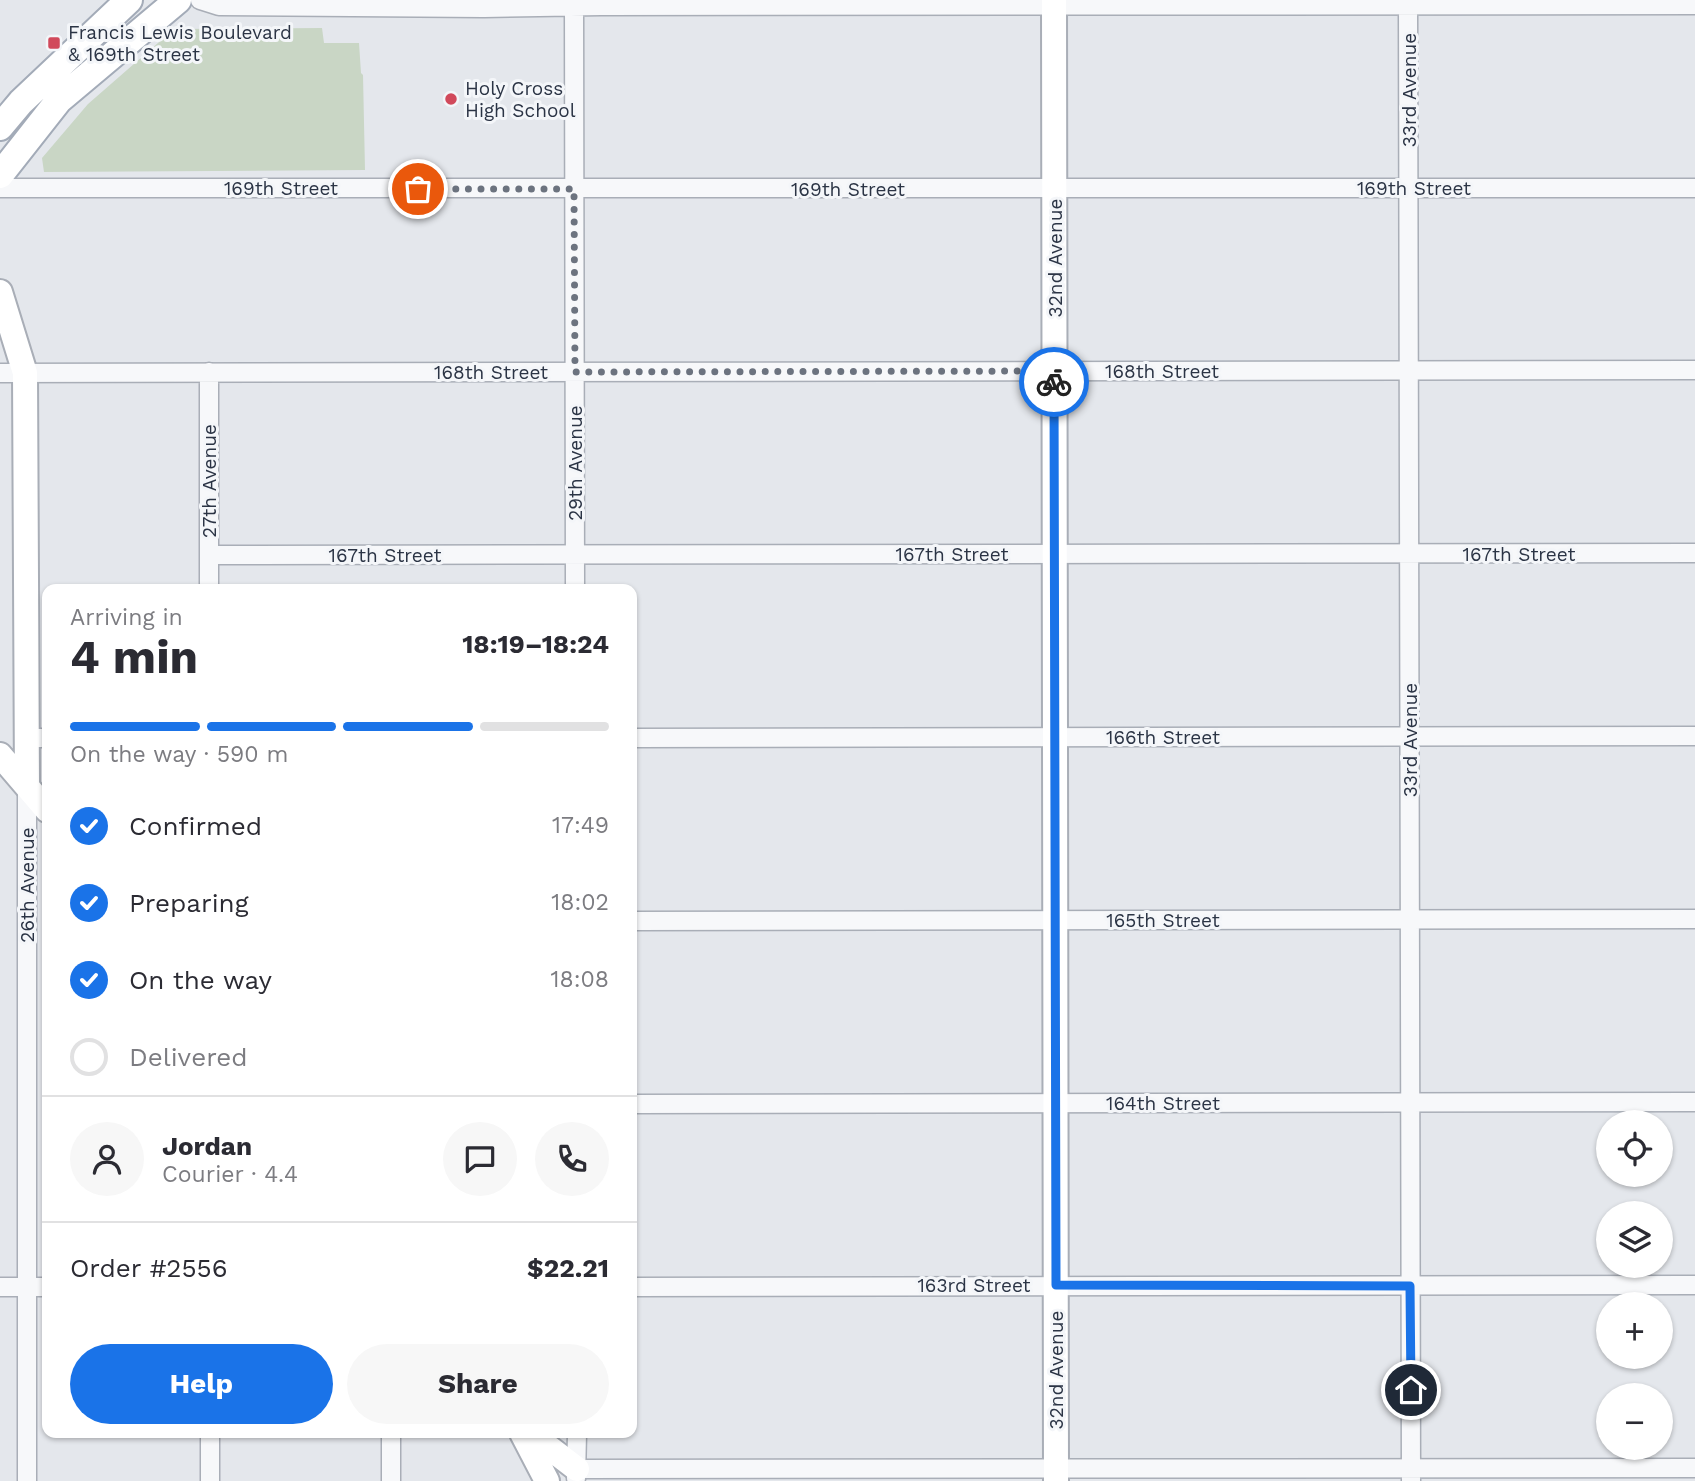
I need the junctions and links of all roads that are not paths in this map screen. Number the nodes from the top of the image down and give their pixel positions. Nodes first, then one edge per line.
1 (178, 0) edge
2 (201, 0) edge
3 (1408, 2) edge
4 (574, 3) edge
5 (1054, 3) edge
6 (117, 5) edge
7 (1695, 5) edge
8 (10, 102) edge
9 (0, 127) edge
10 (0, 175) edge
11 (1695, 187) edge
12 (0, 188) edge
13 (1055, 188) junction
14 (1409, 188) junction
15 (574, 189) junction
16 (0, 292) edge
17 (1695, 370) edge
18 (1054, 371) junction
19 (1410, 371) junction
20 (209, 372) junction
21 (575, 372) junction
22 (0, 373) edge
23 (25, 373) junction
24 (1695, 553) edge
25 (1055, 554) junction
26 (1410, 554) junction
27 (209, 555) junction
28 (575, 555) junction
29 (209, 584) edge
30 (575, 584) edge
31 (1410, 736) junction
32 (1695, 736) edge
33 (1055, 737) junction
34 (36, 738) edge
35 (637, 738) edge
36 (0, 755) edge
37 (27, 785) junction
38 (42, 804) edge
39 (1695, 919) edge
40 (1055, 920) junction
41 (1410, 920) junction
42 (637, 921) edge
43 (1410, 1102) junction
44 (1695, 1102) edge
45 (1056, 1103) junction
46 (637, 1104) edge
47 (1056, 1285) junction
48 (1410, 1286) junction
49 (1695, 1286) edge
50 (0, 1287) edge
51 (26, 1287) junction
52 (42, 1287) edge
53 (637, 1287) edge
54 (210, 1438) edge
55 (391, 1438) edge
56 (525, 1438) edge
57 (536, 1438) edge
58 (577, 1438) edge
59 (1695, 1468) edge
60 (1411, 1474) edge
61 (577, 1475) edge
62 (1056, 1475) edge
63 (27, 1481) edge
64 (210, 1481) edge
65 (391, 1481) edge
66 (547, 1481) edge

1 - 10 main road
2 - 4 street
3 - 5 street
3 - 7 street
3 - 14 street, 33rd Avenue
4 - 5 street
4 - 15 street, 29th Avenue
5 - 13 street, 32nd Avenue
6 - 8 main road
8 - 9 main road
11 - 14 street, 169th Street
12 - 15 street, 169th Street
13 - 14 street, 169th Street
13 - 15 street, 169th Street
13 - 18 street, 32nd Avenue
14 - 19 street, 33rd Avenue
15 - 21 street, 29th Avenue
16 - 23 street, 26th Avenue
17 - 19 street, 168th Street
18 - 19 street, 168th Street
18 - 21 street, 168th Street
18 - 25 street, 32nd Avenue
19 - 26 street, 33rd Avenue
20 - 21 street, 168th Street
20 - 23 street, 168th Street
20 - 27 street, 27th Avenue
21 - 28 street, 29th Avenue
22 - 23 street, 168th Street
23 - 34 street, 26th Avenue
24 - 26 street, 167th Street
25 - 26 street, 167th Street
25 - 28 street, 167th Street
25 - 33 street, 32nd Avenue
26 - 31 street, 33rd Avenue
27 - 28 street, 167th Street
27 - 29 street, 27th Avenue
28 - 30 street, 29th Avenue
31 - 32 street, 166th Street
31 - 33 street, 166th Street
31 - 41 street, 33rd Avenue
33 - 35 street, 166th Street
33 - 40 street, 32nd Avenue
34 - 37 street, 26th Avenue
36 - 37 street
37 - 38 street
37 - 51 street, 26th Avenue
39 - 41 street, 165th Street
40 - 41 street, 165th Street
40 - 42 street, 165th Street
40 - 45 street, 32nd Avenue
41 - 43 street, 33rd Avenue
43 - 44 street, 164th Street
43 - 45 street, 164th Street
43 - 48 street, 33rd Avenue
45 - 46 street, 164th Street
45 - 47 street, 32nd Avenue
47 - 48 street, 163rd Street
47 - 53 street, 163rd Street
47 - 62 street, 32nd Avenue
48 - 49 street, 163rd Street
48 - 60 street, 33rd Avenue
50 - 51 street
51 - 52 street
51 - 63 street, 26th Avenue
54 - 64 street
55 - 65 street
56 - 66 street
57 - 61 street
58 - 61 street
59 - 60 street
60 - 62 street
61 - 62 street

